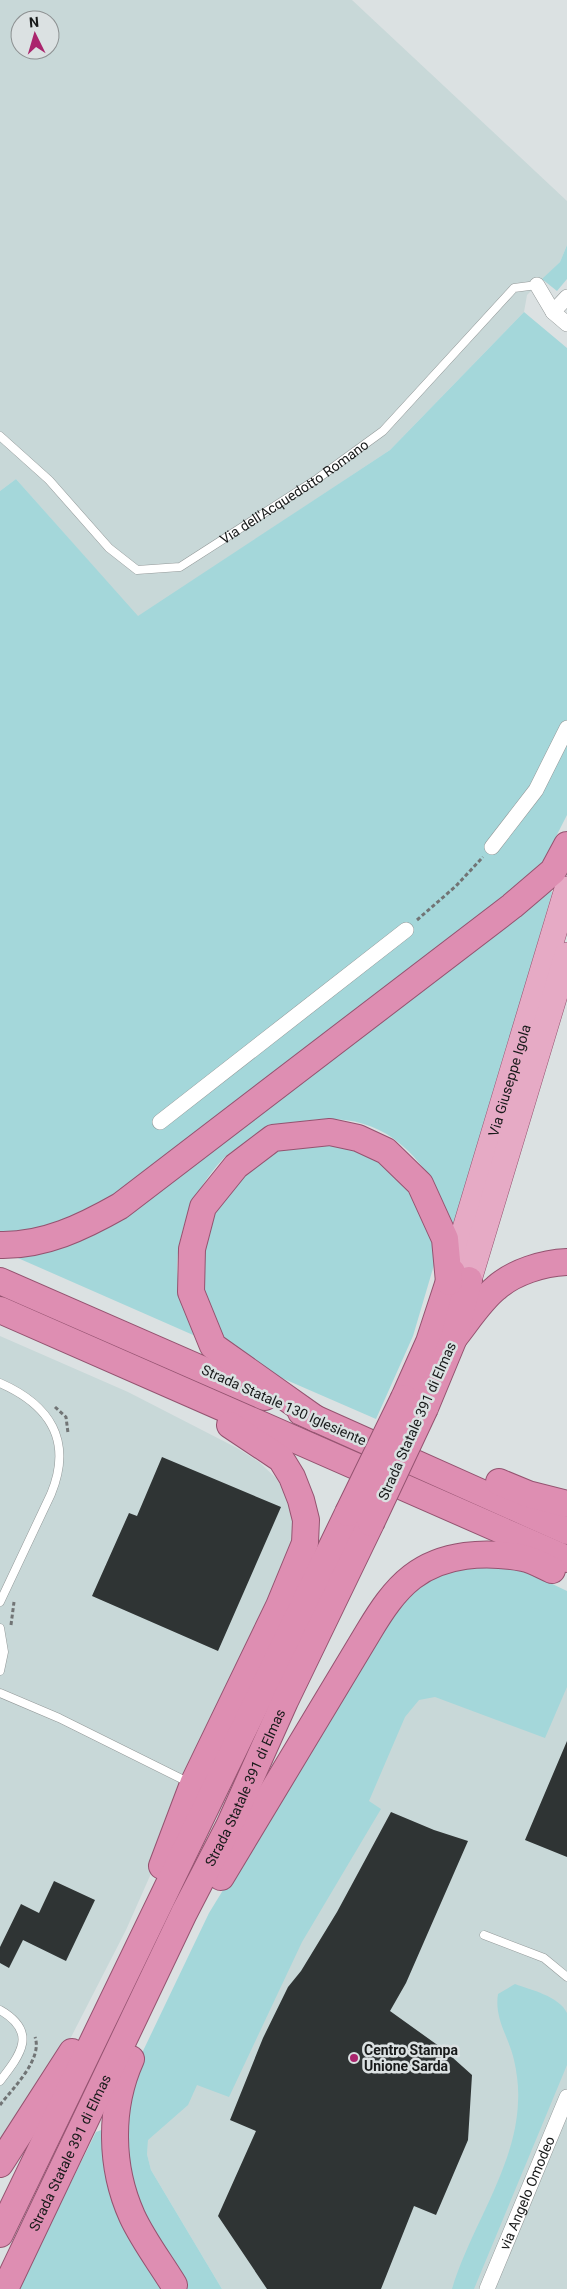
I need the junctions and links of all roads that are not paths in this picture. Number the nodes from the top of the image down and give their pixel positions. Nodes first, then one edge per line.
1 (537, 285) joint
2 (567, 298) edge
3 (553, 312) junction
4 (567, 324) edge
5 (0, 436) edge
6 (567, 728) edge
7 (567, 845) edge
8 (492, 848) road end
9 (567, 889) edge
10 (406, 930) road end
11 (567, 954) edge
12 (160, 1122) dead end
13 (0, 1245) edge
14 (567, 1262) edge
15 (457, 1278) junction
16 (0, 1281) edge
17 (0, 1310) edge
18 (454, 1338) junction
19 (0, 1383) edge
20 (179, 1388) junction
21 (414, 1403) junction
22 (316, 1419) junction
23 (440, 1474) junction
24 (567, 1504) edge
25 (360, 1518) junction
26 (567, 1531) edge
27 (567, 1559) edge
28 (567, 1576) edge
29 (0, 1602) edge
30 (0, 1628) edge
31 (0, 1671) edge
32 (0, 1693) edge
33 (193, 1784) junction
34 (158, 1906) junction
35 (184, 1913) junction
36 (484, 1935) dead end
37 (567, 1977) edge
38 (114, 1997) junction
39 (0, 2010) edge
40 (138, 2014) junction
41 (0, 2080) edge
42 (567, 2097) edge
43 (0, 2164) edge
44 (0, 2234) edge
45 (175, 2288) edge
46 (5, 2289) edge
47 (487, 2289) edge

1 - 3 street, Via dell'Acquedotto Romano
1 - 5 lane, Via dell'Acquedotto Romano
2 - 3 street
3 - 4 street, Via dell'Acquedotto Romano
6 - 8 street
7 - 13 highway
9 - 15 main road, Via Giuseppe Igola
10 - 12 street
11 - 15 main road, Via Giuseppe Igola
14 - 18 highway
15 - 18 highway, Strada Statale 391 di Elmas
15 - 21 highway, Strada Statale 391 di Elmas
15 - 22 highway
16 - 22 highway, Strada Statale 130 Iglesiente
17 - 20 highway, Strada Statale 130 Iglesiente
18 - 21 highway, Strada Statale 391 di Elmas
19 - 29 lane
20 - 27 highway, Strada Statale 130 Iglesiente
20 - 33 highway
21 - 25 highway, Strada Statale 391 di Elmas, bridge
22 - 23 highway, Strada Statale 130 Iglesiente
23 - 24 highway
23 - 26 highway, Strada Statale 130 Iglesiente
25 - 34 highway, Strada Statale 391 di Elmas
25 - 35 highway, Strada Statale 391 di Elmas
28 - 35 highway
30 - 31 lane
32 - 33 lane
33 - 34 highway
34 - 38 highway, Strada Statale 391 di Elmas
35 - 40 highway, Strada Statale 391 di Elmas
36 - 37 lane
38 - 43 highway
38 - 44 highway, Strada Statale 391 di Elmas
39 - 41 lane
40 - 45 highway
40 - 46 highway, Strada Statale 391 di Elmas
42 - 47 street, via Angelo Omodeo

